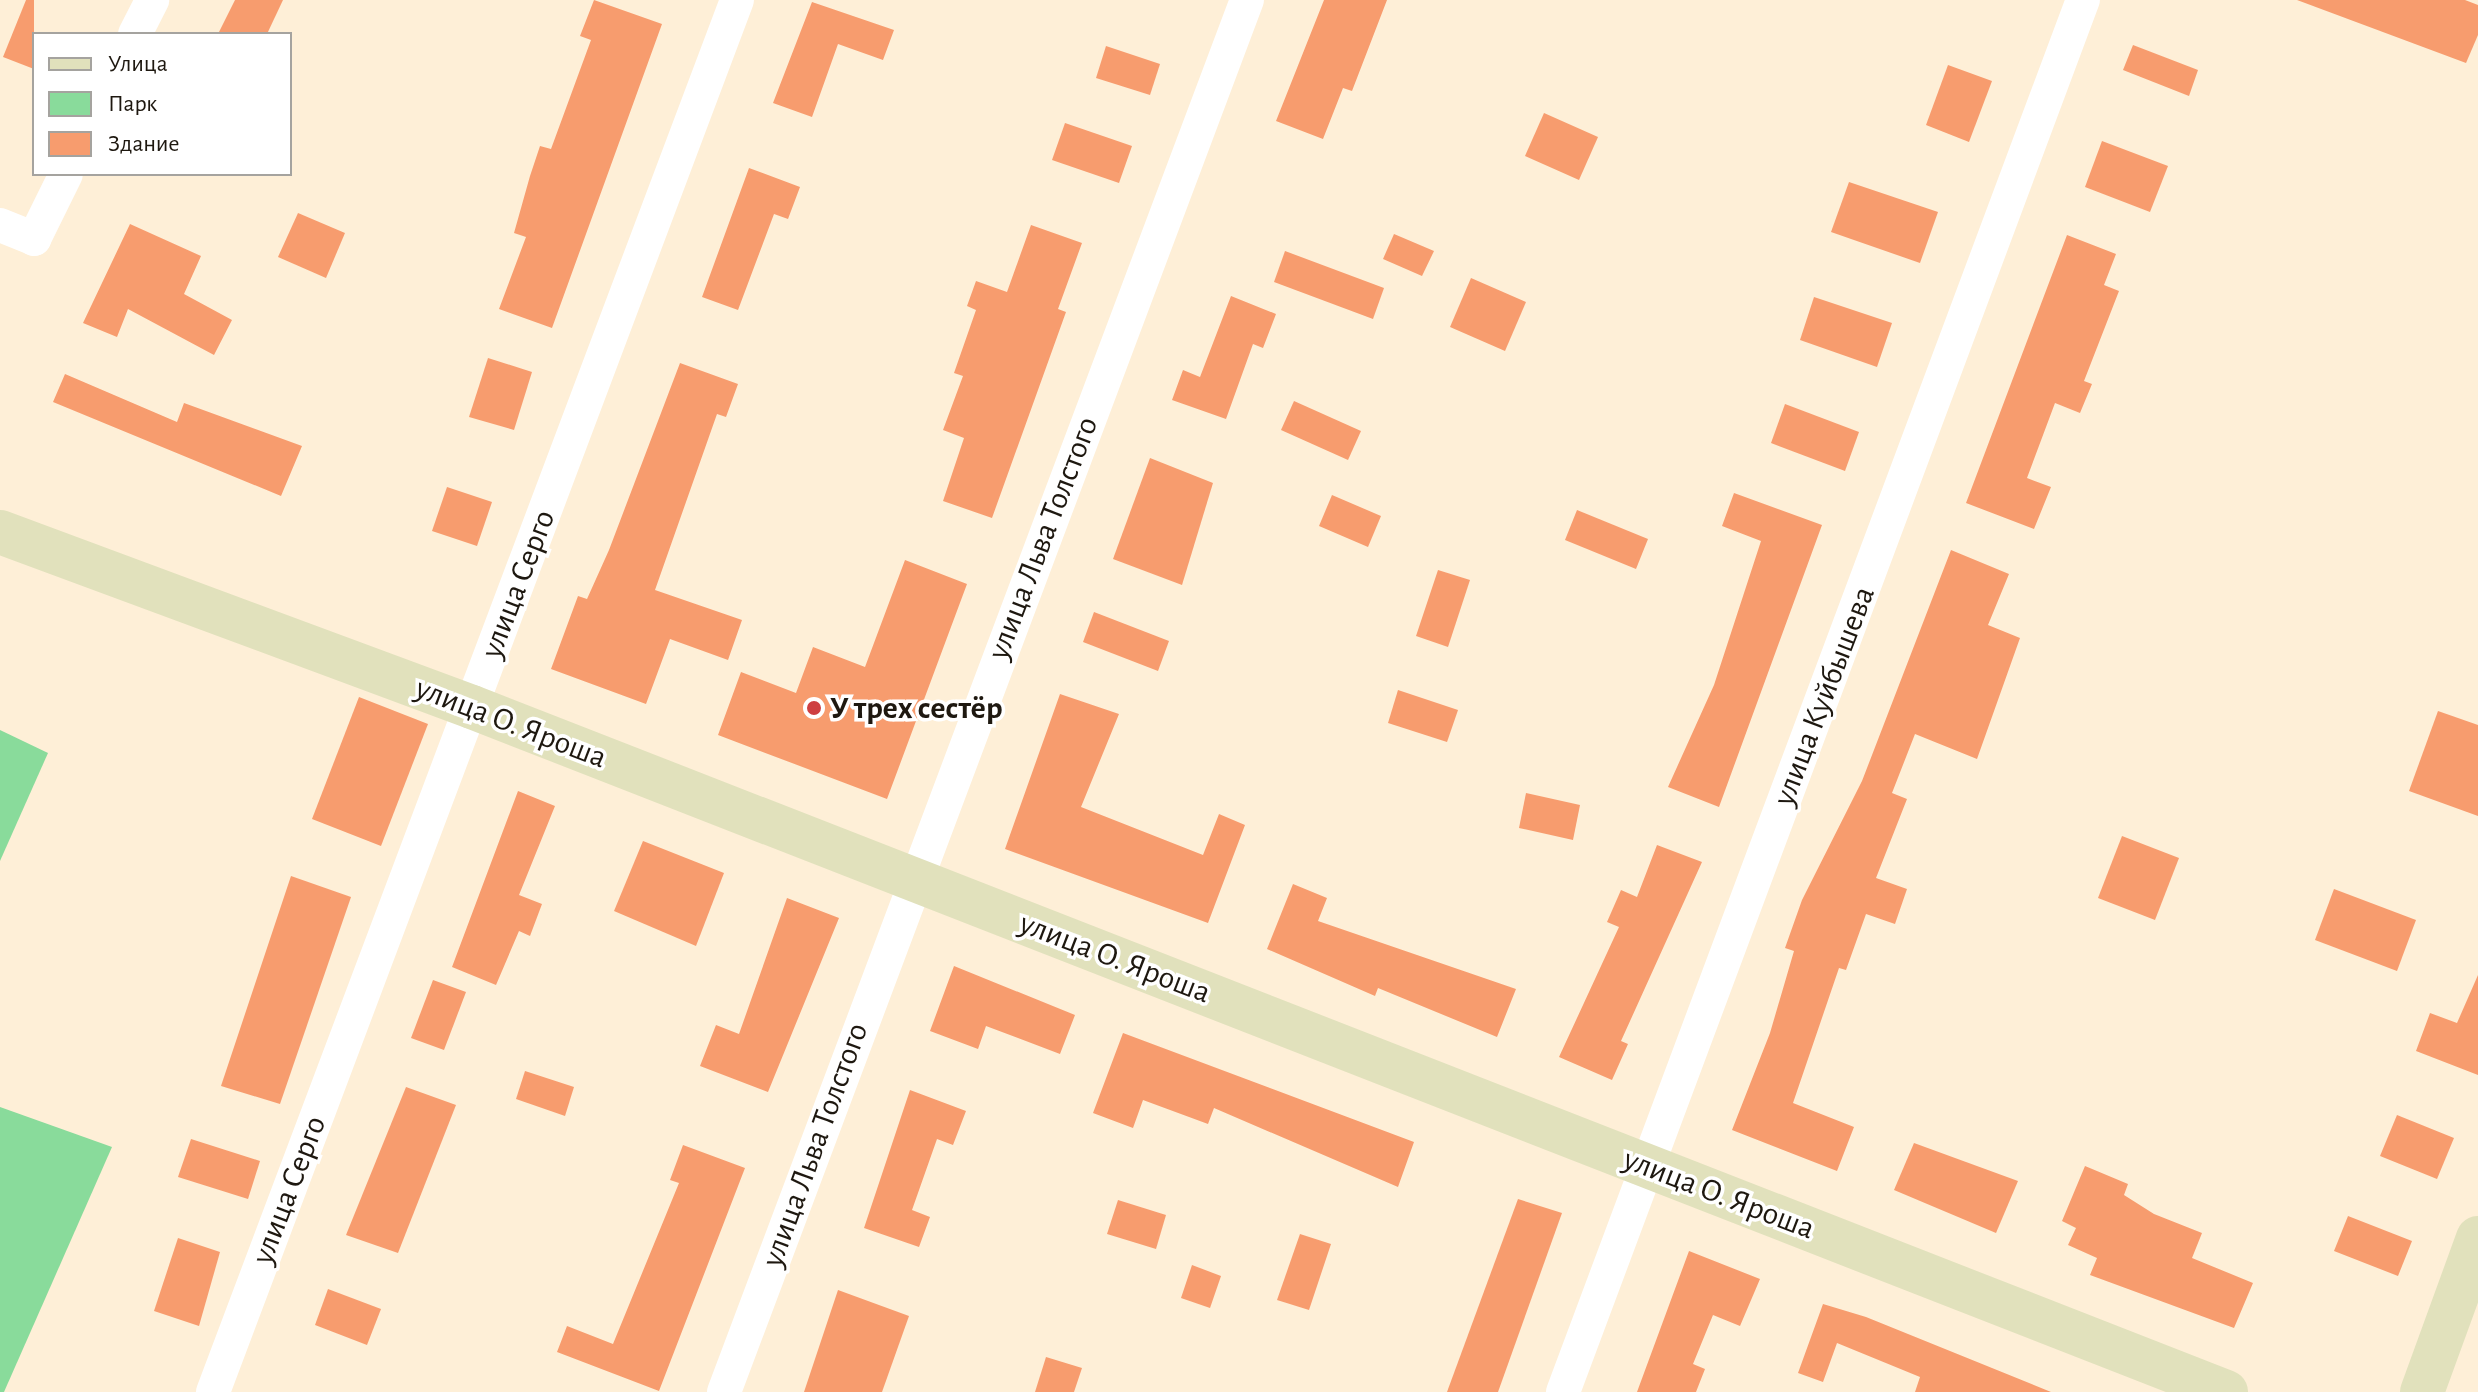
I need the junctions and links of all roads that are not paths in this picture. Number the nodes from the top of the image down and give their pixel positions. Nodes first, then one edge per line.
1 (152, 0) edge
2 (737, 0) edge
3 (1247, 0) edge
4 (2083, 0) edge
5 (136, 32) edge
6 (65, 176) edge
7 (0, 225) edge
8 (0, 532) edge
9 (472, 707) junction
10 (913, 879) junction
11 (1646, 1165) junction
12 (2478, 1238) edge
13 (213, 1392) edge
14 (724, 1392) edge
15 (1563, 1392) edge
16 (2226, 1392) edge
17 (2422, 1392) edge

1 - 5 street
2 - 9 street, улица Серго
3 - 10 street, улица Льва Толстого
4 - 11 street, улица Куйбышева
6 - 7 street
8 - 9 main road, улица О. Яроша
9 - 10 main road, улица О. Яроша
9 - 13 street, улица Серго
10 - 11 main road, улица О. Яроша
10 - 14 street, улица Льва Толстого
11 - 15 street, улица Куйбышева
11 - 16 main road, улица О. Яроша
12 - 17 main road

